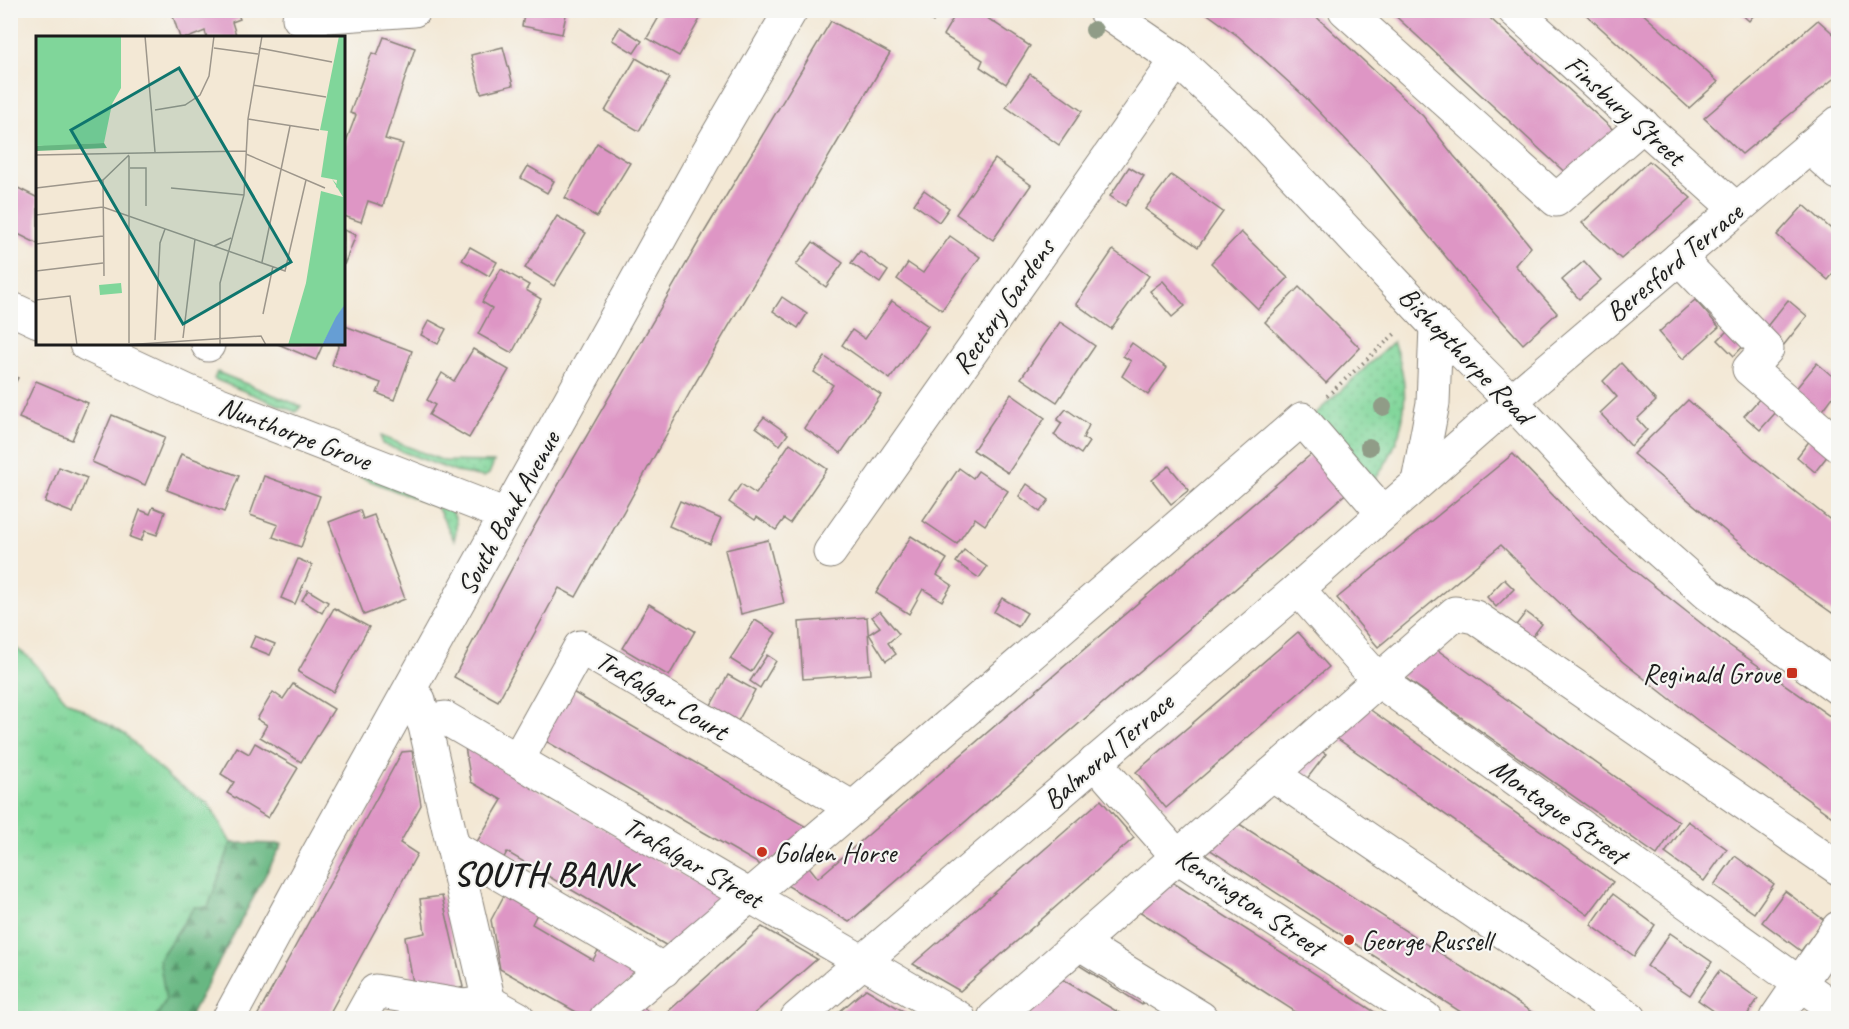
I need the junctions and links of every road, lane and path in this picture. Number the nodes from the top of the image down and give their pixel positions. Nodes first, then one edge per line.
1 (414, 10) edge
2 (791, 10) edge
3 (1104, 10) edge
4 (1345, 10) edge
5 (1515, 10) edge
6 (298, 22) edge
7 (1177, 60) junction
8 (1839, 123) edge
9 (1642, 125) junction
10 (1809, 147) junction
11 (1839, 173) edge
12 (1736, 209) junction
13 (1679, 258) junction
14 (10, 308) edge
15 (1429, 318) junction
16 (36, 320) edge
17 (89, 345) edge
18 (1511, 401) junction
19 (1302, 419) junction
20 (1839, 445) edge
21 (1418, 482) junction
22 (1383, 513) junction
23 (506, 515) junction
24 (830, 552) dead end
25 (1298, 589) junction
26 (415, 680) junction
27 (1378, 680) junction
28 (1839, 688) edge
29 (423, 722) junction
30 (518, 759) junction
31 (1095, 762) junction
32 (1272, 774) junction
33 (853, 808) junction
34 (453, 847) junction
35 (1178, 856) junction
36 (1839, 868) edge
37 (751, 896) junction
38 (1839, 928) edge
39 (1079, 943) junction
40 (862, 962) junction
41 (664, 970) junction
42 (1799, 984) junction
43 (486, 1010) edge
44 (1839, 1011) edge
45 (229, 1018) edge
46 (360, 1018) edge
47 (518, 1018) edge
48 (606, 1018) edge
49 (797, 1018) edge
50 (958, 1018) edge
51 (994, 1018) edge
52 (1201, 1018) edge
53 (1425, 1018) edge
54 (1630, 1018) edge
55 (1776, 1018) edge

1 - 6 street
2 - 23 street, South Bank Avenue
3 - 7 street, Bishopthorpe Road
4 - 9 street
5 - 9 street, Finsbury Street
7 - 15 street, Bishopthorpe Road
7 - 24 street, Rectory Gardens
8 - 10 street, Beresford Terrace
9 - 12 street, Finsbury Street
10 - 11 street
10 - 12 street, Beresford Terrace
12 - 13 street, Beresford Terrace
13 - 18 street, Beresford Terrace
13 - 20 street
14 - 16 street
15 - 18 street, Bishopthorpe Road
15 - 19 path
15 - 21 street
17 - 23 street, Nunthorpe Grove
18 - 21 street, Balmoral Terrace
18 - 28 street, Bishopthorpe Road
19 - 22 street
19 - 33 street
21 - 22 street, Balmoral Terrace
22 - 25 street, Balmoral Terrace
23 - 26 street, South Bank Avenue
25 - 27 street, Montague Street
25 - 31 street, Balmoral Terrace
26 - 29 street
26 - 45 street, South Bank Avenue
27 - 32 street
27 - 36 street
27 - 42 street, Montague Street
29 - 30 street, Trafalgar Street
29 - 34 street
30 - 33 street, Trafalgar Court
30 - 37 street, Trafalgar Street
31 - 35 street, Kensington Street
31 - 40 street, Balmoral Terrace
32 - 35 street
32 - 54 street
33 - 37 street
34 - 41 street
34 - 43 street
35 - 39 street
35 - 53 street, Kensington Street
37 - 40 street, Trafalgar Street
37 - 41 street
38 - 42 street
39 - 51 street
39 - 52 street
40 - 49 street, Balmoral Terrace
40 - 50 street, Trafalgar Street
41 - 48 street
42 - 44 street, Montague Street
42 - 55 street
43 - 46 street
43 - 47 street

